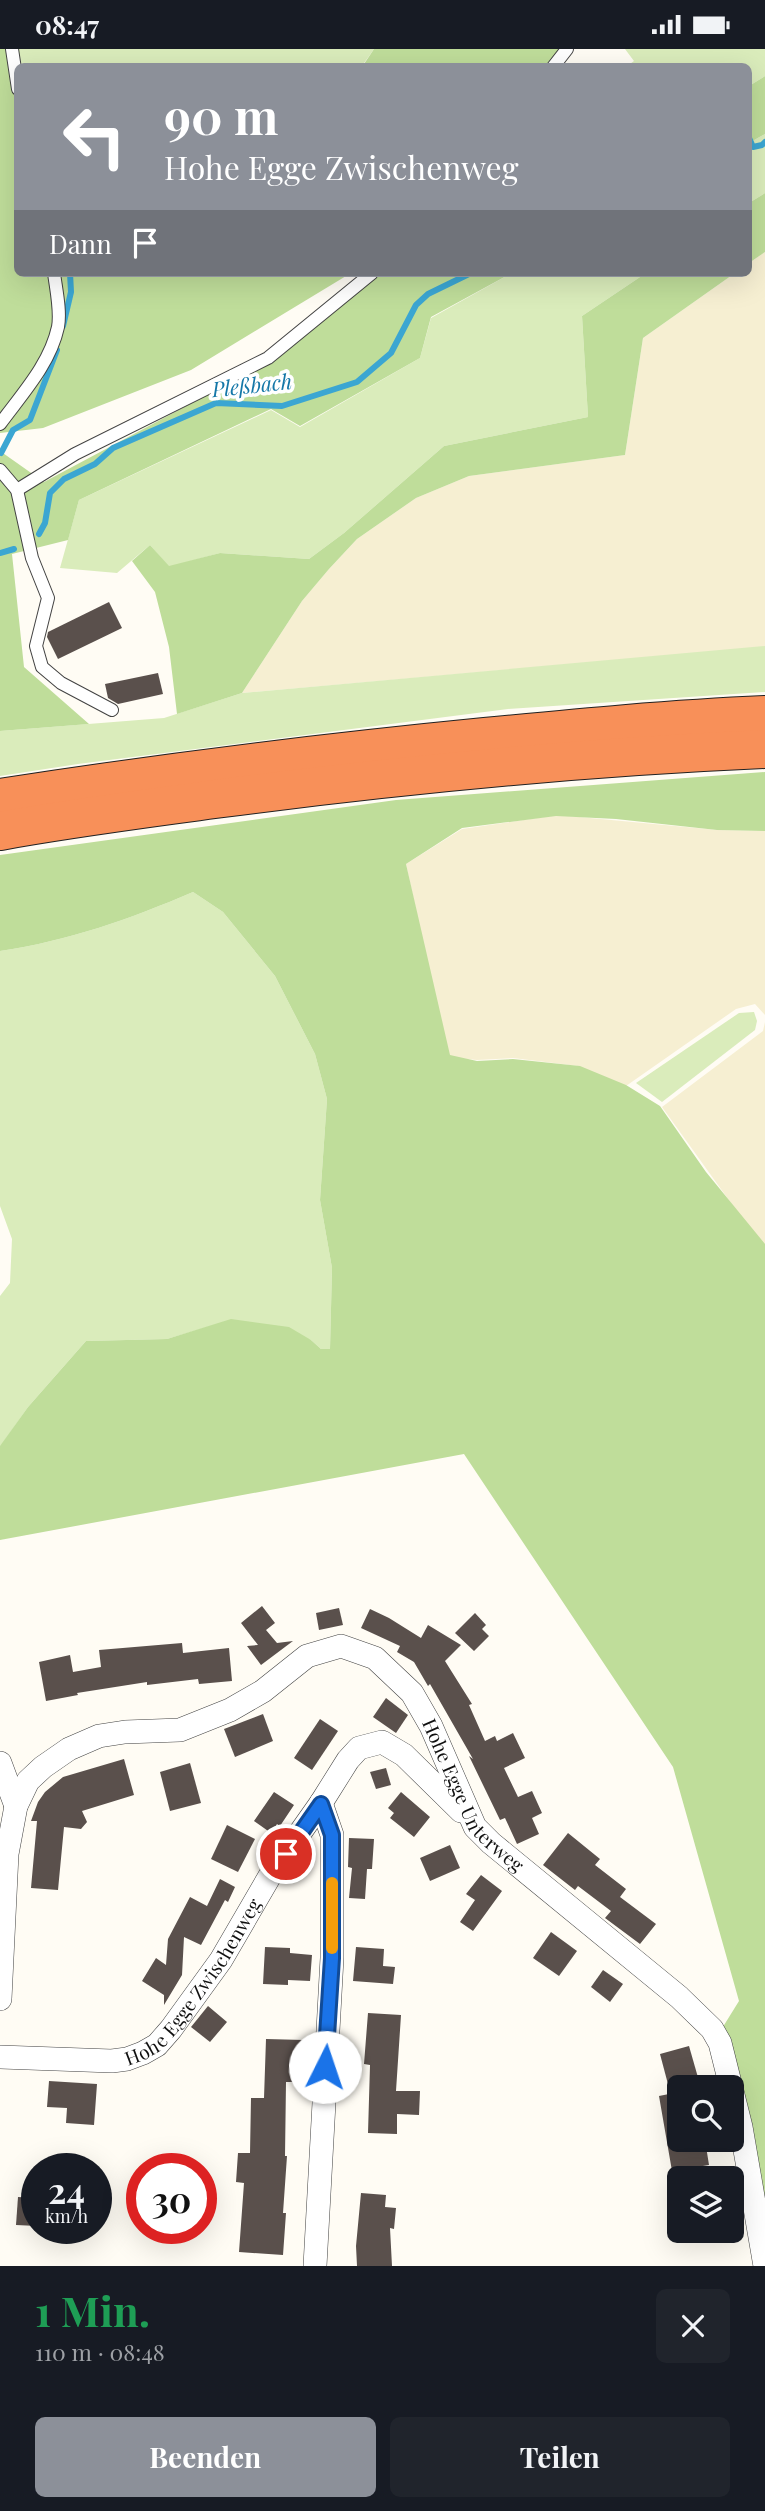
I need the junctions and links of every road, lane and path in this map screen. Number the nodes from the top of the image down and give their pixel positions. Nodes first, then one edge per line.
1 (567, 49) edge
2 (556, 63) edge
3 (54, 277) edge
4 (367, 277) edge
5 (0, 424) edge
6 (0, 470) edge
7 (17, 490) junction
8 (112, 710) dead end
9 (765, 715) edge
10 (765, 749) edge
11 (0, 797) edge
12 (0, 831) edge
13 (0, 1763) edge
14 (321, 1804) junction
15 (16, 1806) junction
16 (475, 1827) junction
17 (0, 1999) edge
18 (0, 2057) edge
19 (315, 2266) edge
20 (765, 2266) edge

1 - 2 lane
3 - 5 lane
4 - 7 lane
6 - 7 lane
7 - 8 lane
9 - 11 highway
10 - 12 highway
13 - 15 street
14 - 16 street, Hohe Egge Zwischenweg
14 - 18 street, Hohe Egge Zwischenweg
14 - 19 street
15 - 16 street, Hohe Egge Unterweg
15 - 17 street, Hohe Egge Unterweg
16 - 20 street, Hohe Egge Unterweg

